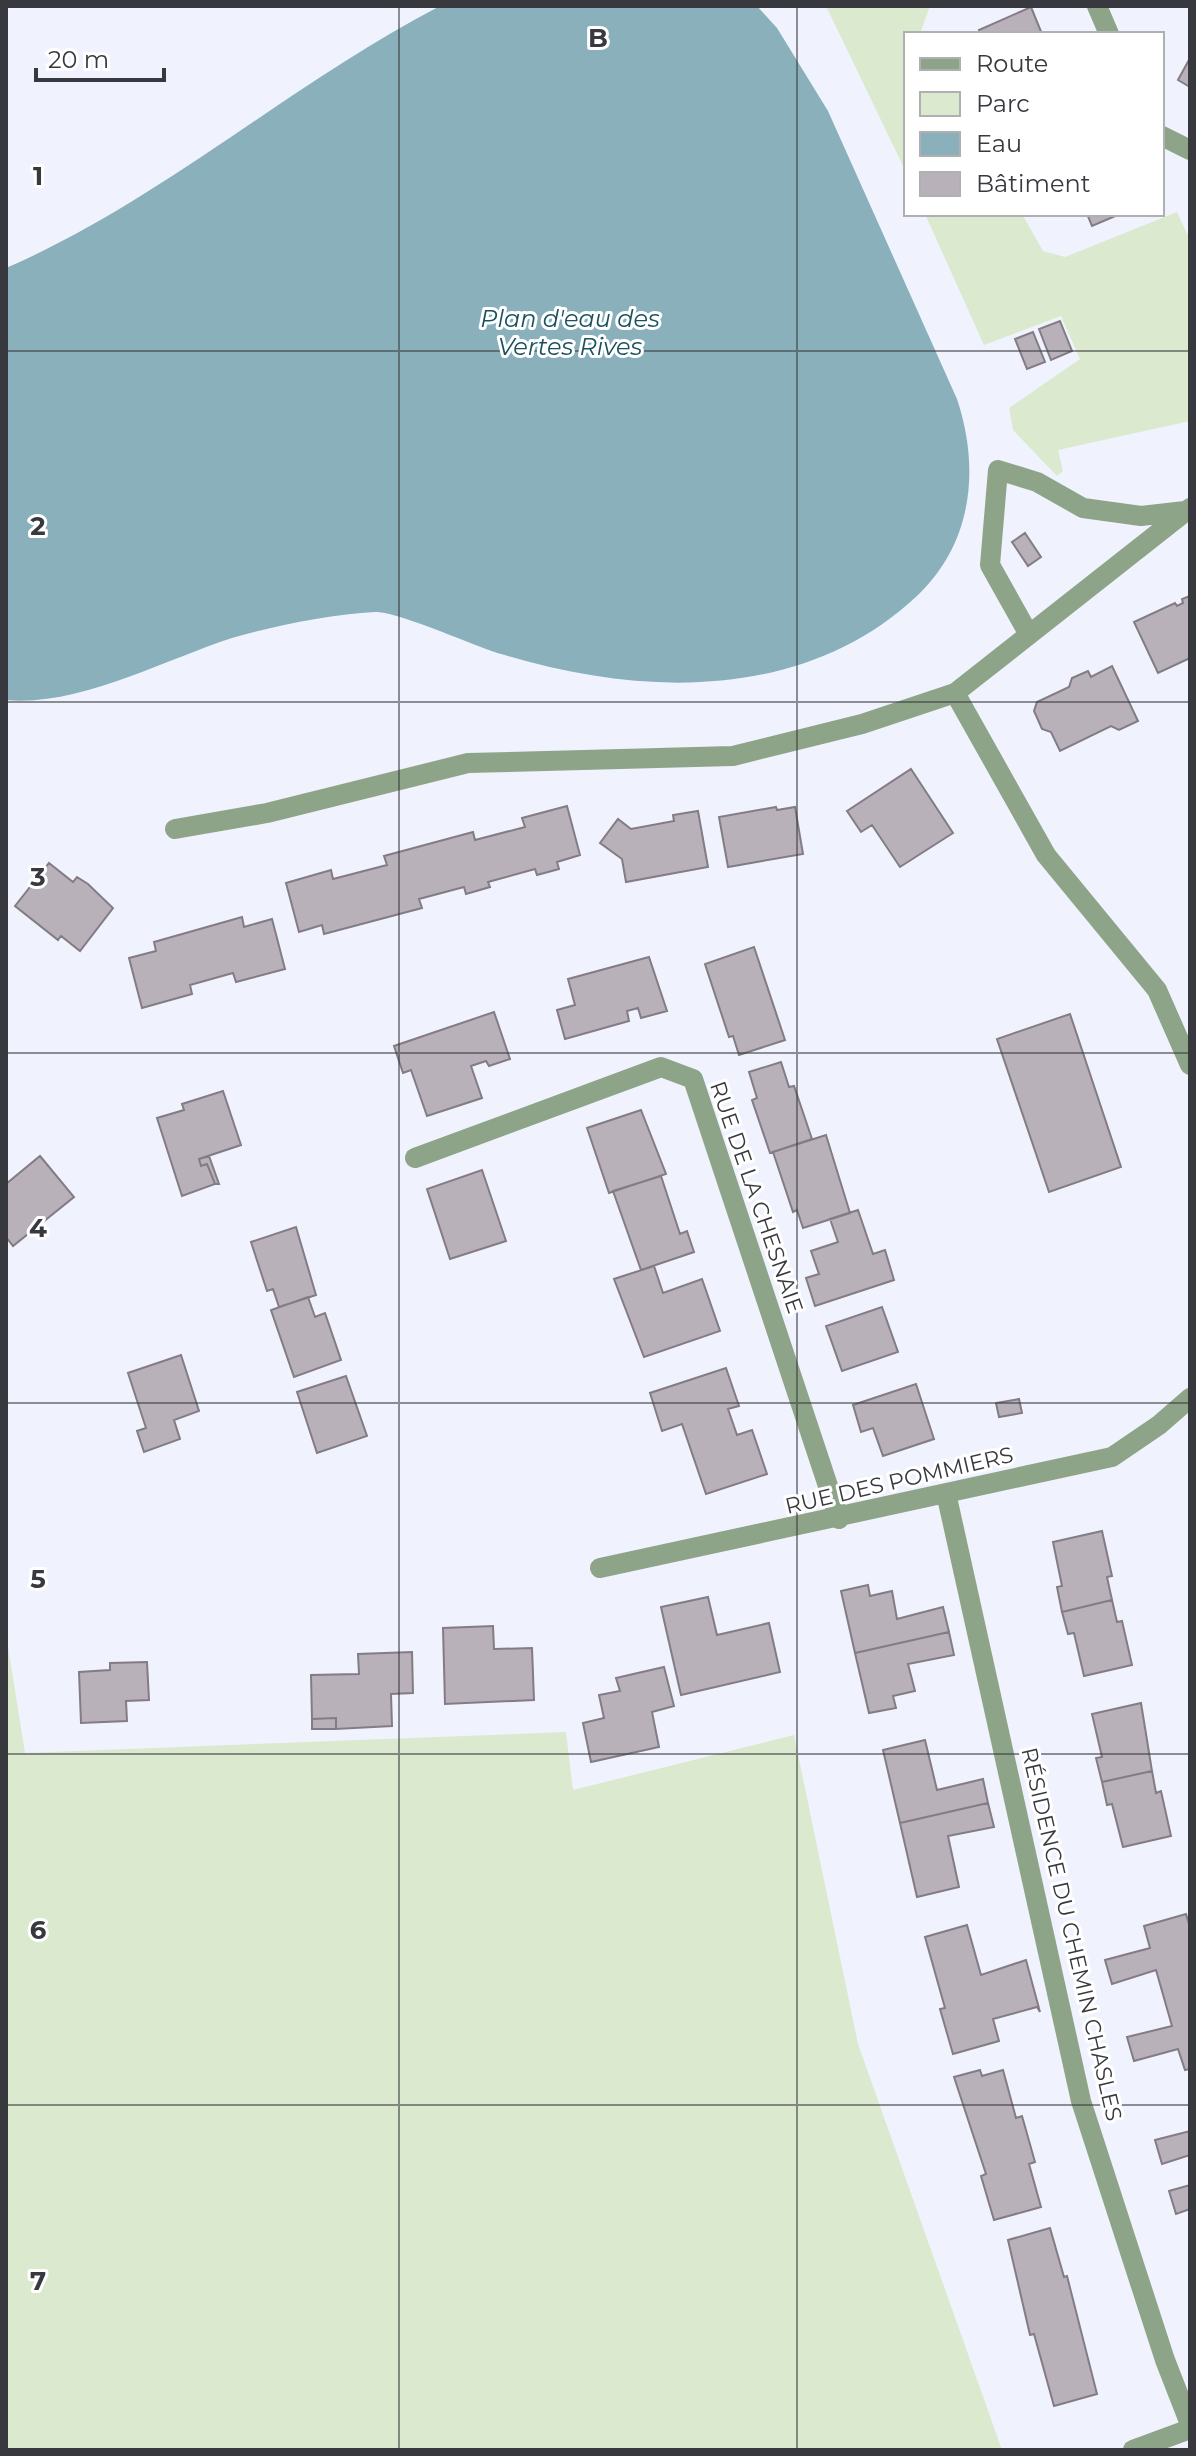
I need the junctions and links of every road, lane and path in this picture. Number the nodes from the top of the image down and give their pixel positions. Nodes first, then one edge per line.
1 (1097, 6) edge
2 (1108, 32) edge
3 (1164, 137) edge
4 (1190, 150) edge
5 (1188, 509) edge
6 (1028, 633) junction
7 (955, 693) junction
8 (175, 829) dead end
9 (1190, 1065) edge
10 (415, 1158) dead end
11 (1190, 1398) edge
12 (946, 1493) junction
13 (839, 1519) junction
14 (600, 1568) dead end
15 (1190, 2426) edge
16 (1133, 2450) edge

1 - 2 street
3 - 4 street
5 - 6 street
5 - 6 street
6 - 7 street
7 - 8 street
7 - 9 street
10 - 13 street, RUE DE LA CHESNAIE
11 - 12 street, RUE DES POMMIERS
12 - 13 street, RUE DES POMMIERS
12 - 15 street, RÉSIDENCE DU CHEMIN CHASLES
13 - 14 street, RUE DES POMMIERS
15 - 16 street

